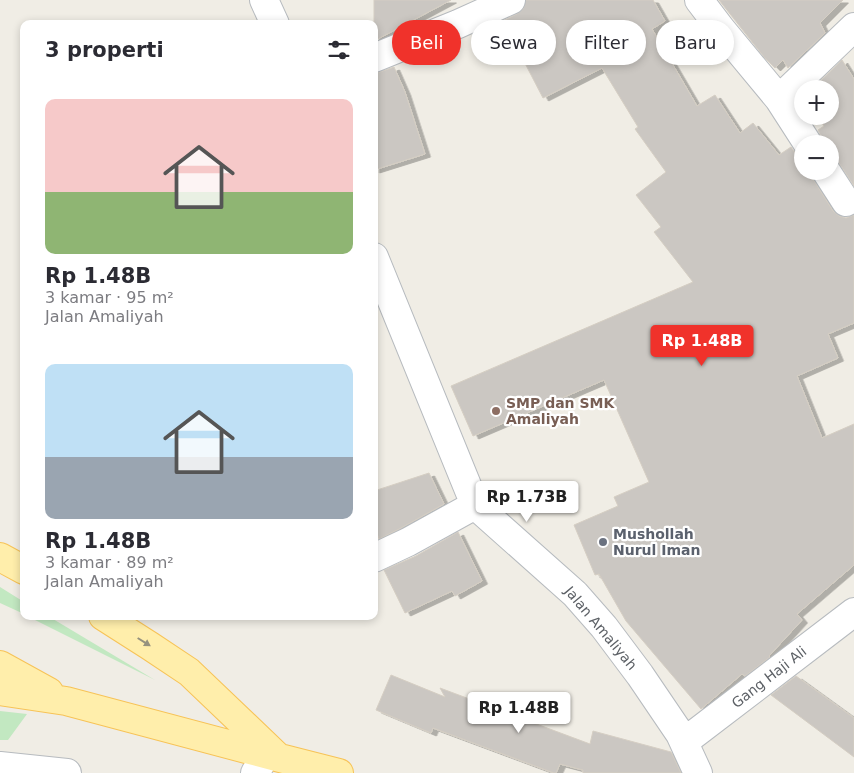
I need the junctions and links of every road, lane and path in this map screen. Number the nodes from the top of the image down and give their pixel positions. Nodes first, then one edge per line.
1 (264, 0) edge
2 (510, 0) edge
3 (699, 0) edge
4 (273, 20) edge
5 (854, 27) edge
6 (378, 56) edge
7 (779, 99) junction
8 (802, 135) edge
9 (832, 180) edge
10 (846, 202) dead end
11 (378, 267) edge
12 (475, 505) junction
13 (378, 556) edge
14 (0, 557) edge
15 (20, 568) edge
16 (854, 612) edge
17 (109, 620) edge
18 (0, 665) edge
19 (0, 691) edge
20 (66, 701) junction
21 (684, 742) junction
22 (267, 762) edge
23 (0, 766) edge
24 (67, 773) edge
25 (340, 773) edge
26 (698, 773) edge

1 - 4 street
2 - 6 street
3 - 7 street
5 - 7 street
7 - 8 street
9 - 10 street
11 - 12 street, Jalan Amaliyah
12 - 13 street
12 - 21 street, Jalan Amaliyah
14 - 15 main road
16 - 21 street, Gang Haji Ali
17 -> 22 main road
18 - 20 main road
19 - 20 main road
20 - 22 main road
21 - 26 street, Jalan Amaliyah
22 - 25 main road
23 - 24 street

